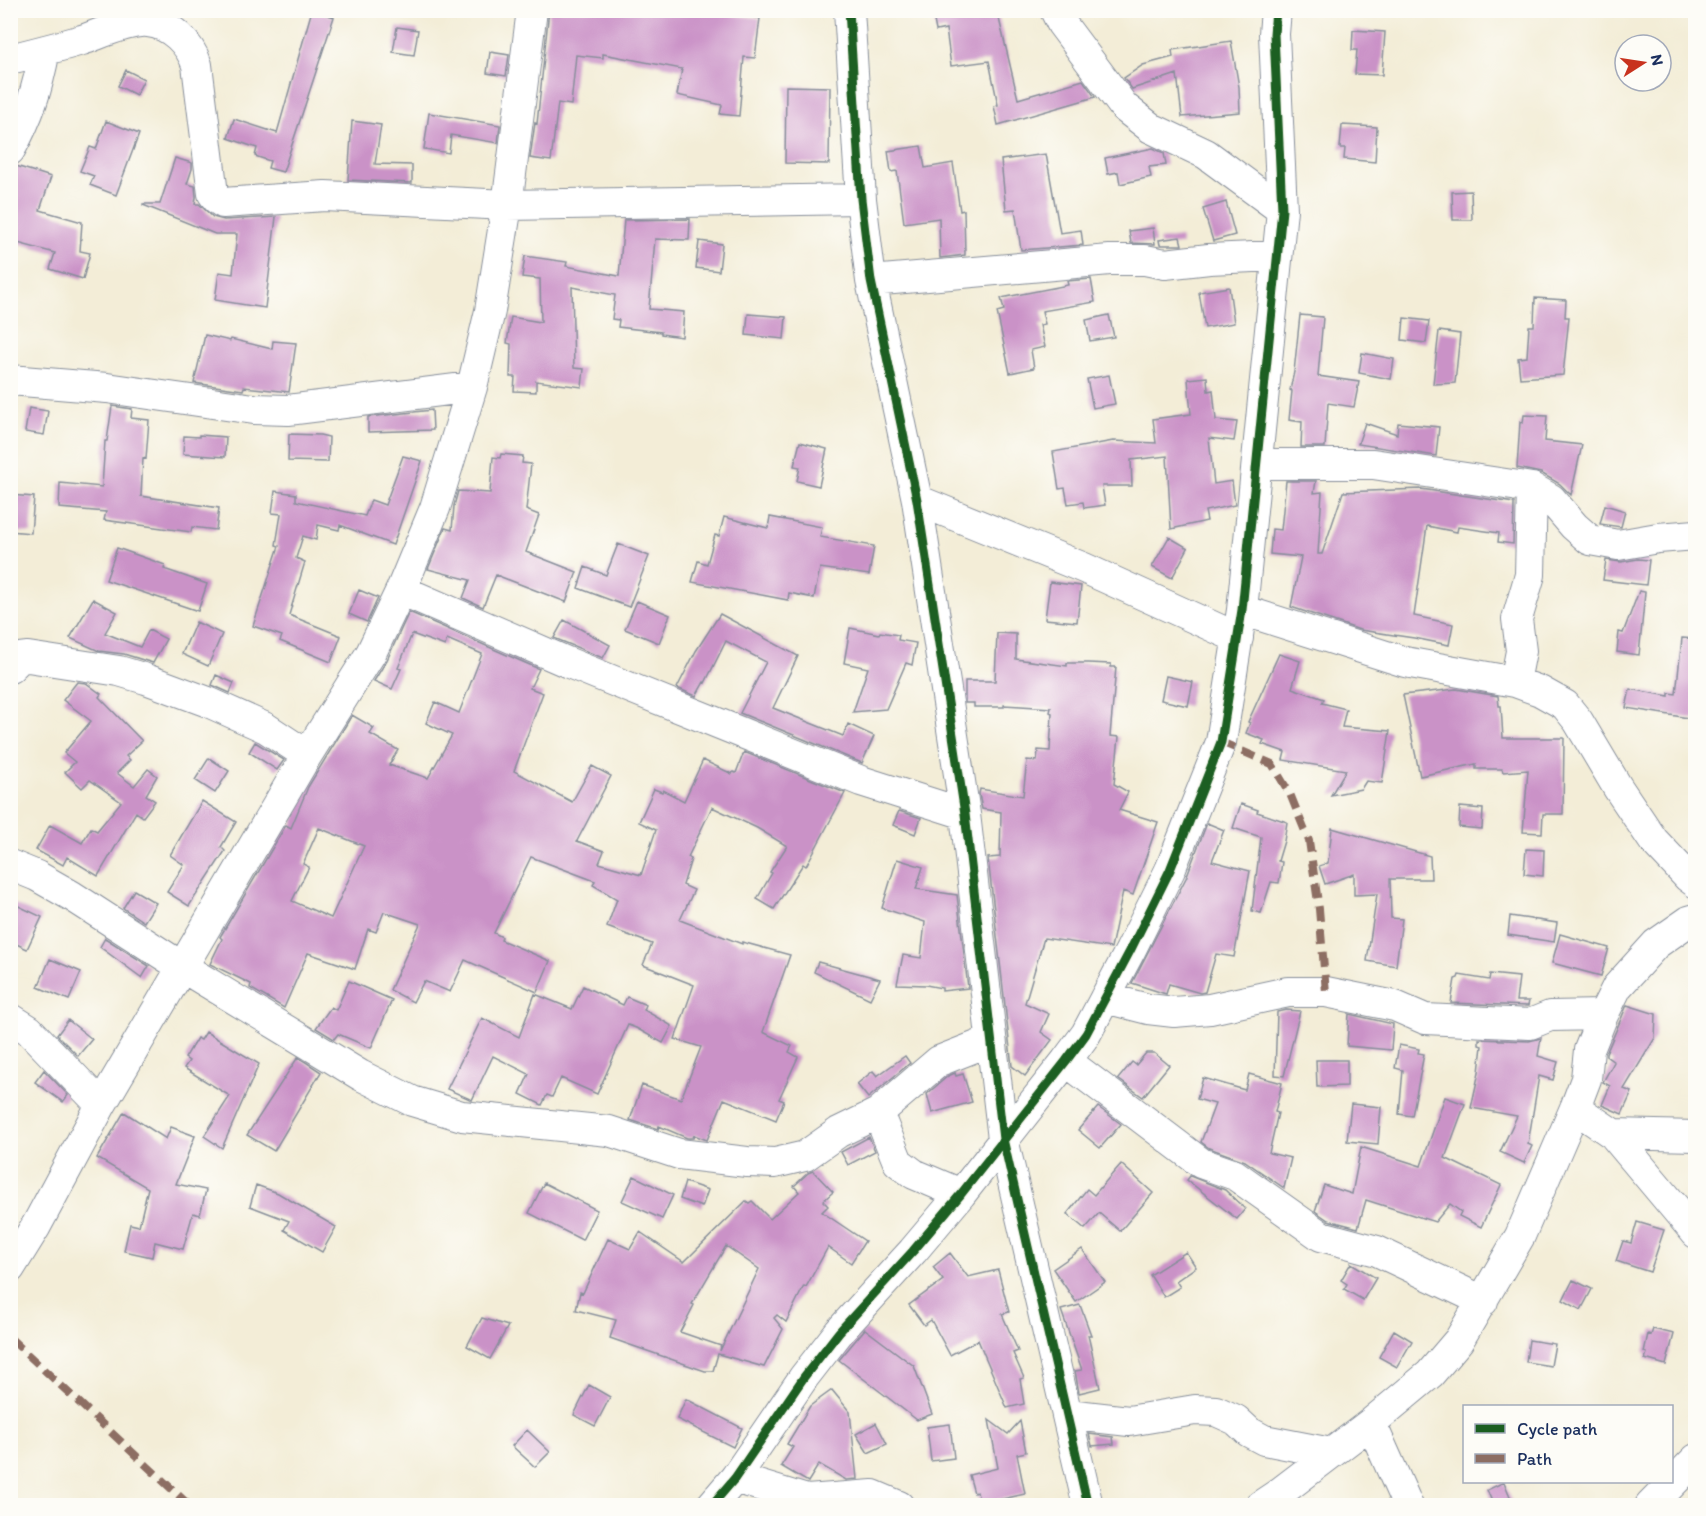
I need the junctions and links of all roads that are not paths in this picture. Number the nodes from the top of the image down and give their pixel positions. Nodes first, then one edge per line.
1 (532, 10) edge
2 (849, 10) edge
3 (1055, 10) edge
4 (1276, 10) edge
5 (45, 50) junction
6 (10, 59) edge
7 (10, 150) edge
8 (861, 199) junction
9 (507, 205) junction
10 (1282, 210) junction
11 (1276, 256) junction
12 (872, 281) junction
13 (10, 380) edge
14 (472, 387) junction
15 (1258, 464) junction
16 (1532, 488) junction
17 (917, 500) junction
18 (1695, 535) edge
19 (401, 590) junction
20 (1240, 624) junction
21 (16, 659) edge
22 (1515, 682) junction
23 (308, 755) junction
24 (964, 814) junction
25 (10, 865) edge
26 (1693, 872) edge
27 (1695, 919) edge
28 (182, 967) junction
29 (1105, 998) junction
30 (1603, 1015) junction
31 (10, 1018) edge
32 (990, 1041) junction
33 (1066, 1061) junction
34 (101, 1105) junction
35 (1575, 1108) junction
36 (878, 1113) junction
37 (1613, 1134) junction
38 (1695, 1136) edge
39 (1004, 1139) junction
40 (961, 1194) junction
41 (1695, 1233) edge
42 (10, 1268) edge
43 (1483, 1301) junction
44 (1067, 1414) junction
45 (1371, 1423) junction
46 (1331, 1453) junction
47 (1695, 1459) edge
48 (735, 1478) junction
49 (1673, 1482) edge
50 (1672, 1483) edge
51 (711, 1506) edge
52 (899, 1506) edge
53 (1088, 1506) edge
54 (1260, 1506) edge
55 (1408, 1506) edge
56 (1650, 1506) edge

1 - 9 street
2 - 8 street
3 - 10 street
4 - 10 street
5 - 6 street
5 - 7 street
5 - 9 street
8 - 9 street
8 - 12 street
9 - 14 street
10 - 11 street
11 - 12 street
11 - 15 street
12 - 17 street
13 - 14 street
14 - 19 street
15 - 16 street
15 - 20 street
16 - 18 street
16 - 22 street
17 - 20 street
17 - 24 street
19 - 23 street
19 - 24 street
20 - 22 street
20 - 29 street
21 - 23 street
22 - 26 street
23 - 28 street
24 - 32 street
25 - 28 street
27 - 30 street
28 - 34 street
28 - 36 street
29 - 30 street
29 - 33 street
30 - 35 street
31 - 34 street
32 - 36 street
32 - 39 street
33 - 39 street
33 - 43 street
34 - 42 street
35 - 37 street
35 - 43 street
36 - 40 street
37 - 38 street
37 - 41 street
39 - 40 street
39 - 44 street
40 - 48 street
43 - 45 street
44 - 46 street
44 - 53 street
45 - 46 street
45 - 55 street
46 - 54 street
47 - 49 street
48 - 51 street
48 - 52 street
50 - 56 street

